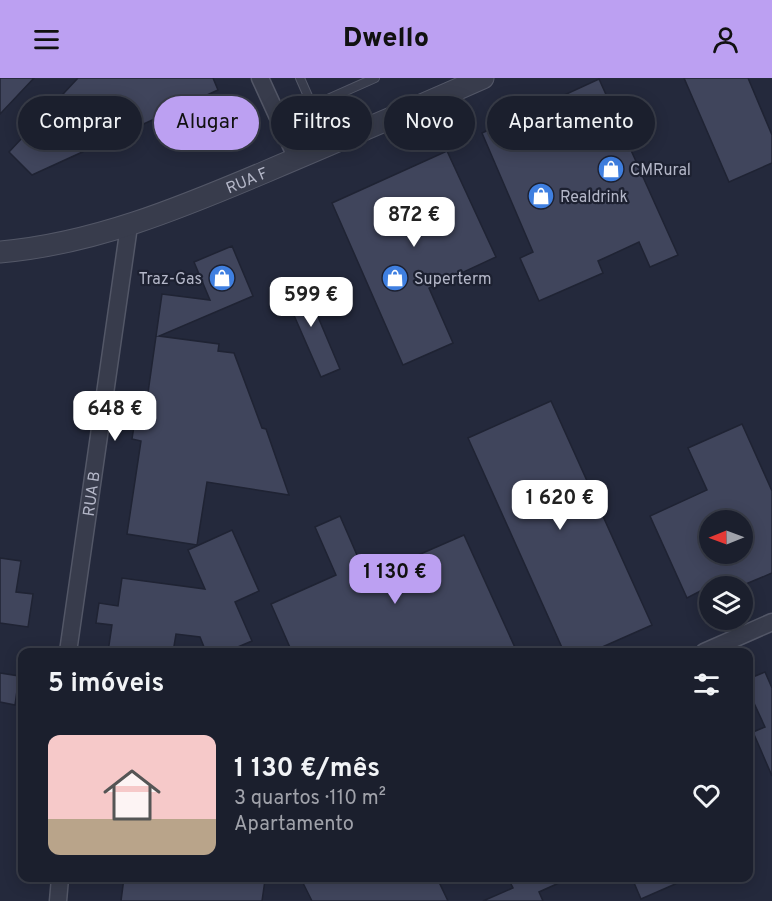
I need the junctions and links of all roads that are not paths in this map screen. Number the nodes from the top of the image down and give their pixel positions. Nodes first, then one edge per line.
1 (260, 78) edge
2 (300, 78) edge
3 (375, 78) edge
4 (483, 78) edge
5 (308, 96) edge
6 (334, 96) edge
7 (372, 127) edge
8 (320, 150) edge
9 (297, 159) junction
10 (129, 226) junction
11 (0, 252) edge
12 (772, 622) edge
13 (69, 648) edge
14 (713, 648) edge
15 (60, 882) edge
16 (58, 901) edge

1 - 9 street
2 - 5 lane
3 - 6 lane
4 - 7 street, RUA F
8 - 9 street, RUA F
9 - 10 street, RUA F
10 - 11 street, RUA F
10 - 13 street, RUA B
12 - 14 street
15 - 16 street

